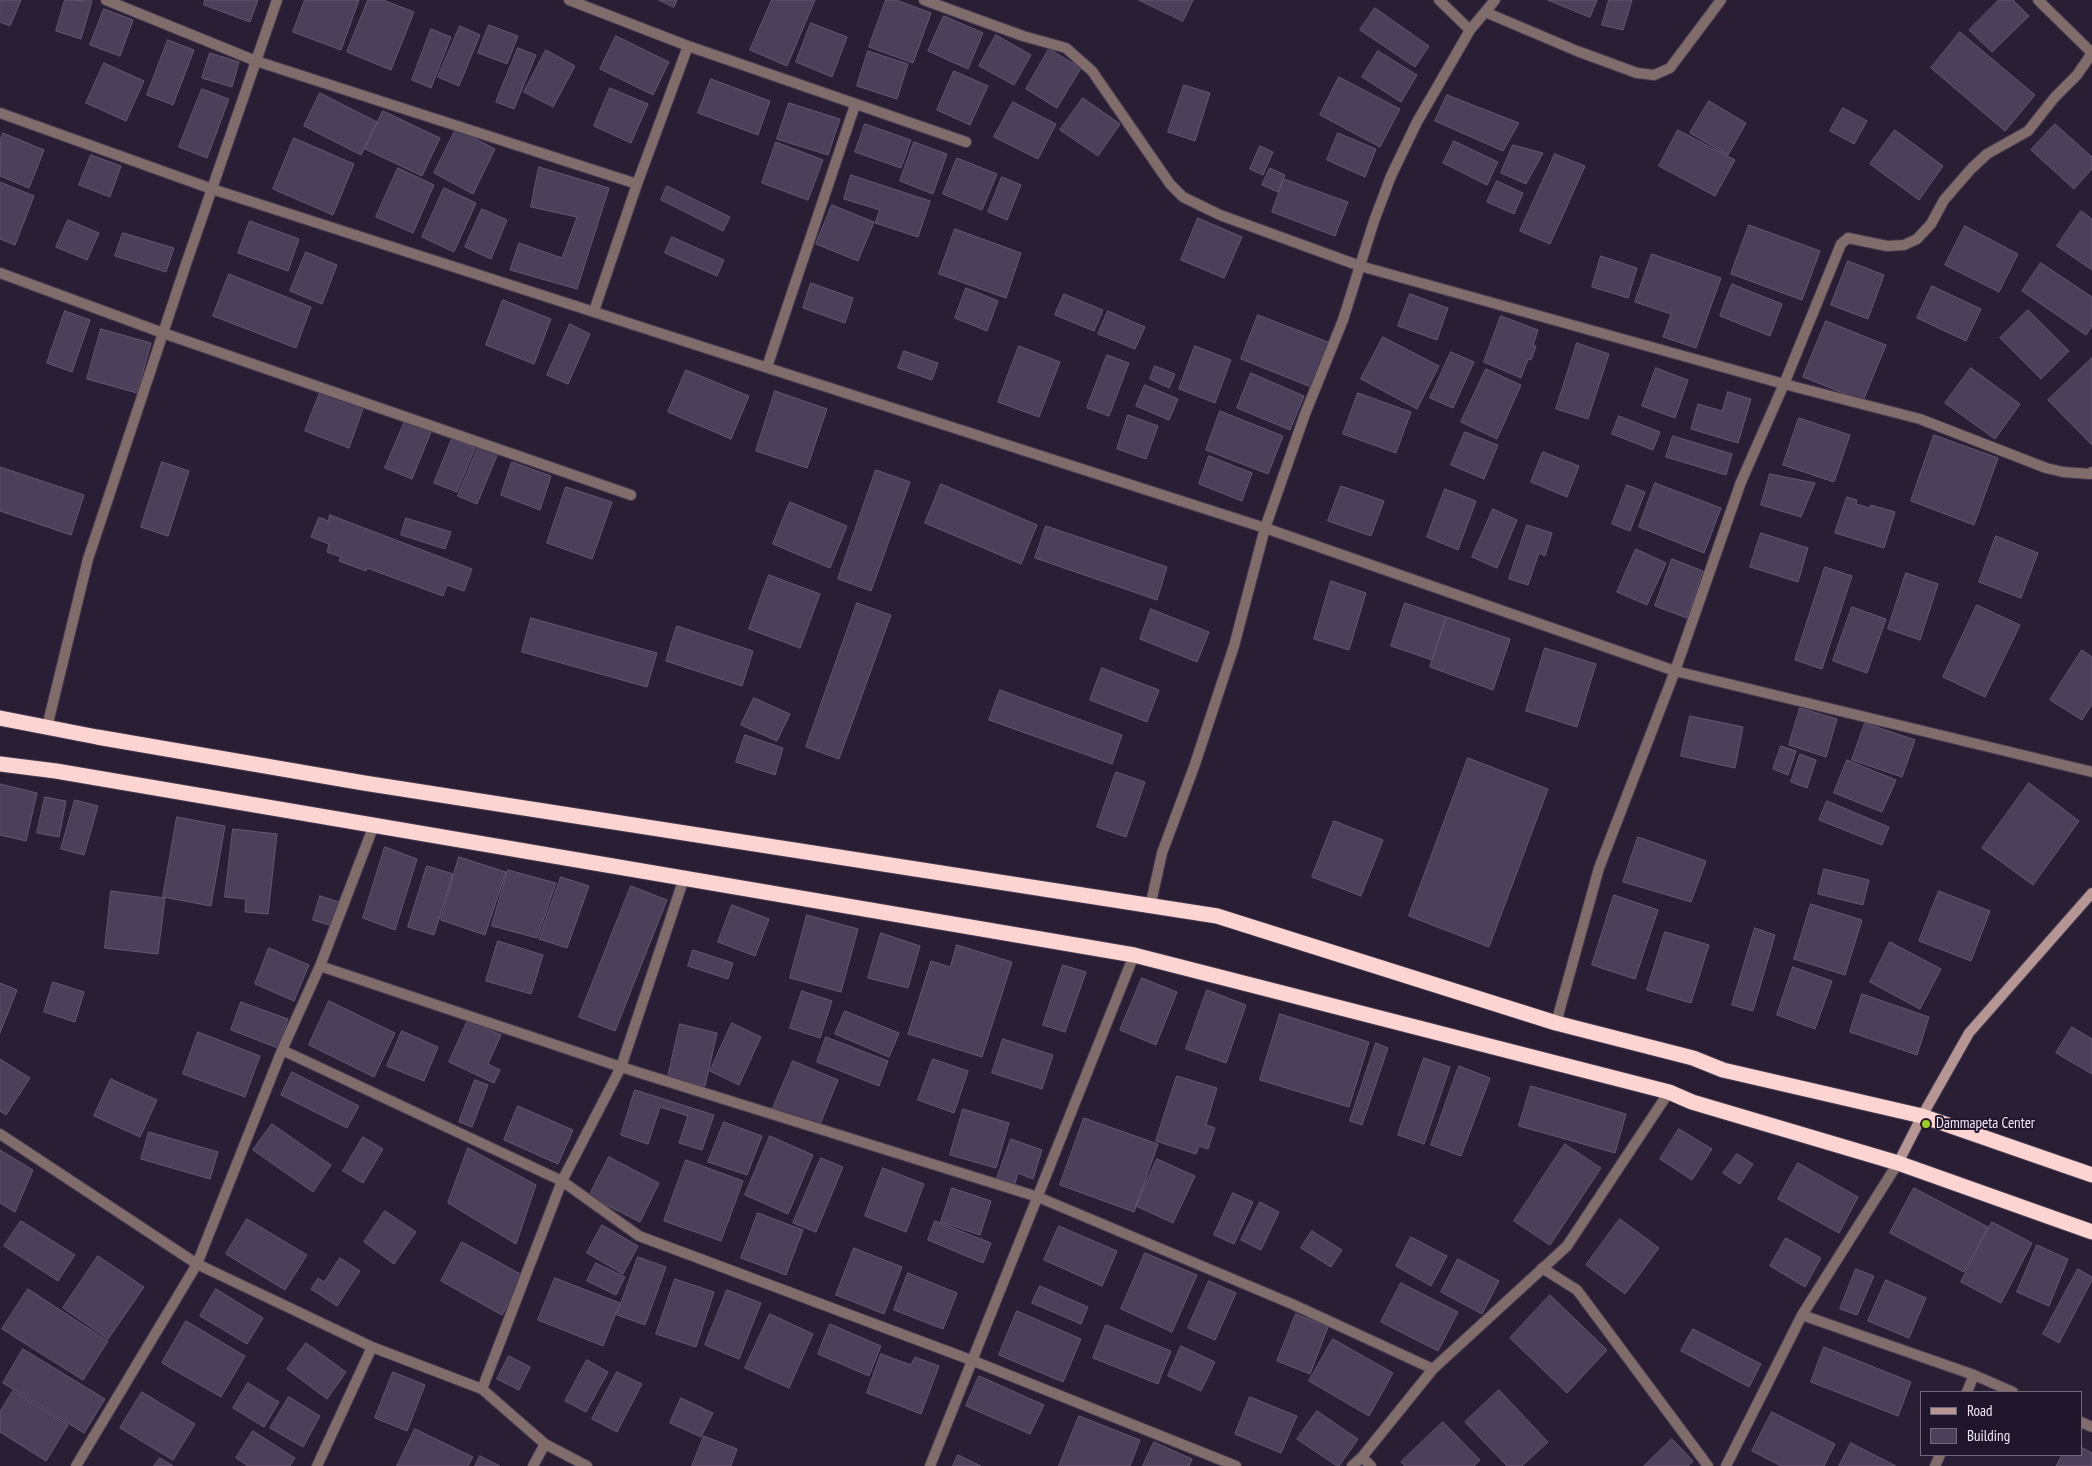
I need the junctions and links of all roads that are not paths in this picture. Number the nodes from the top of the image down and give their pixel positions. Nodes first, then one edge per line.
1 (106, 0) edge
2 (277, 0) edge
3 (569, 0) edge
4 (924, 0) edge
5 (1439, 0) edge
6 (1495, 0) edge
7 (1721, 0) edge
8 (2038, 0) edge
9 (1486, 12) junction
10 (1470, 30) junction
11 (688, 46) junction
12 (2092, 53) edge
13 (256, 61) junction
14 (855, 104) junction
15 (0, 113) edge
16 (966, 142) dead end
17 (637, 184) junction
18 (212, 189) junction
19 (1360, 266) junction
20 (0, 273) edge
21 (594, 311) junction
22 (163, 332) junction
23 (767, 366) junction
24 (1784, 384) junction
25 (2092, 472) edge
26 (631, 495) dead end
27 (1265, 528) junction
28 (1675, 671) junction
29 (0, 718) edge
30 (47, 727) junction
31 (0, 764) edge
32 (2092, 772) edge
33 (374, 825) junction
34 (684, 878) junction
35 (2092, 893) edge
36 (1150, 907) junction
37 (1134, 955) junction
38 (320, 966) junction
39 (1556, 1023) junction
40 (282, 1050) junction
41 (621, 1068) junction
42 (1669, 1092) junction
43 (1922, 1116) junction
44 (0, 1134) edge
45 (1898, 1163) junction
46 (2092, 1175) edge
47 (562, 1181) junction
48 (1038, 1197) junction
49 (2092, 1232) edge
50 (198, 1264) junction
51 (1542, 1268) junction
52 (1802, 1315) junction
53 (372, 1347) junction
54 (971, 1360) junction
55 (1433, 1369) junction
56 (1974, 1375) junction
57 (482, 1389) junction
58 (1967, 1391) edge
59 (2011, 1391) edge
60 (545, 1444) junction
61 (1362, 1457) junction
62 (76, 1466) edge
63 (317, 1466) edge
64 (533, 1466) edge
65 (587, 1466) edge
66 (930, 1466) edge
67 (1236, 1466) edge
68 (1352, 1466) edge
69 (1372, 1466) edge
70 (1708, 1466) edge
71 (1726, 1466) edge

1 - 13 street
2 - 13 street
3 - 11 street
4 - 19 street
5 - 10 street
6 - 9 street
7 - 9 street
8 - 12 street
9 - 10 street
10 - 19 street
11 - 14 street
11 - 17 street
12 - 24 street
13 - 17 street
13 - 18 street
14 - 16 street
14 - 23 street
15 - 18 street
17 - 21 street
18 - 21 street
18 - 22 street
19 - 24 street
19 - 27 street
20 - 22 street
21 - 23 street
22 - 26 street
22 - 30 street
23 - 27 street
24 - 25 street
24 - 28 street
27 - 28 street
27 - 36 street
28 - 32 street
28 - 39 street
29 - 30 highway
30 - 36 highway
31 - 33 highway
33 - 34 highway
33 - 38 street
34 - 37 highway
34 - 41 street
35 - 43 street
36 - 39 highway
37 - 42 highway
37 - 48 street
38 - 40 street
38 - 41 street
39 - 43 highway
40 - 47 street
40 - 50 street
41 - 47 street
41 - 48 street
42 - 45 highway
42 - 51 street
43 - 45 street
43 - 46 highway
44 - 50 street
45 - 49 highway
45 - 52 street
47 - 54 street
47 - 57 street
48 - 54 street
48 - 55 street
50 - 53 street
50 - 62 street
51 - 55 street
51 - 70 street
52 - 56 street
52 - 71 street
53 - 57 street
53 - 63 street
54 - 66 street
54 - 67 street
55 - 61 street
56 - 58 street
56 - 59 street
57 - 60 street
60 - 64 street
60 - 65 street
61 - 68 street
61 - 69 street

